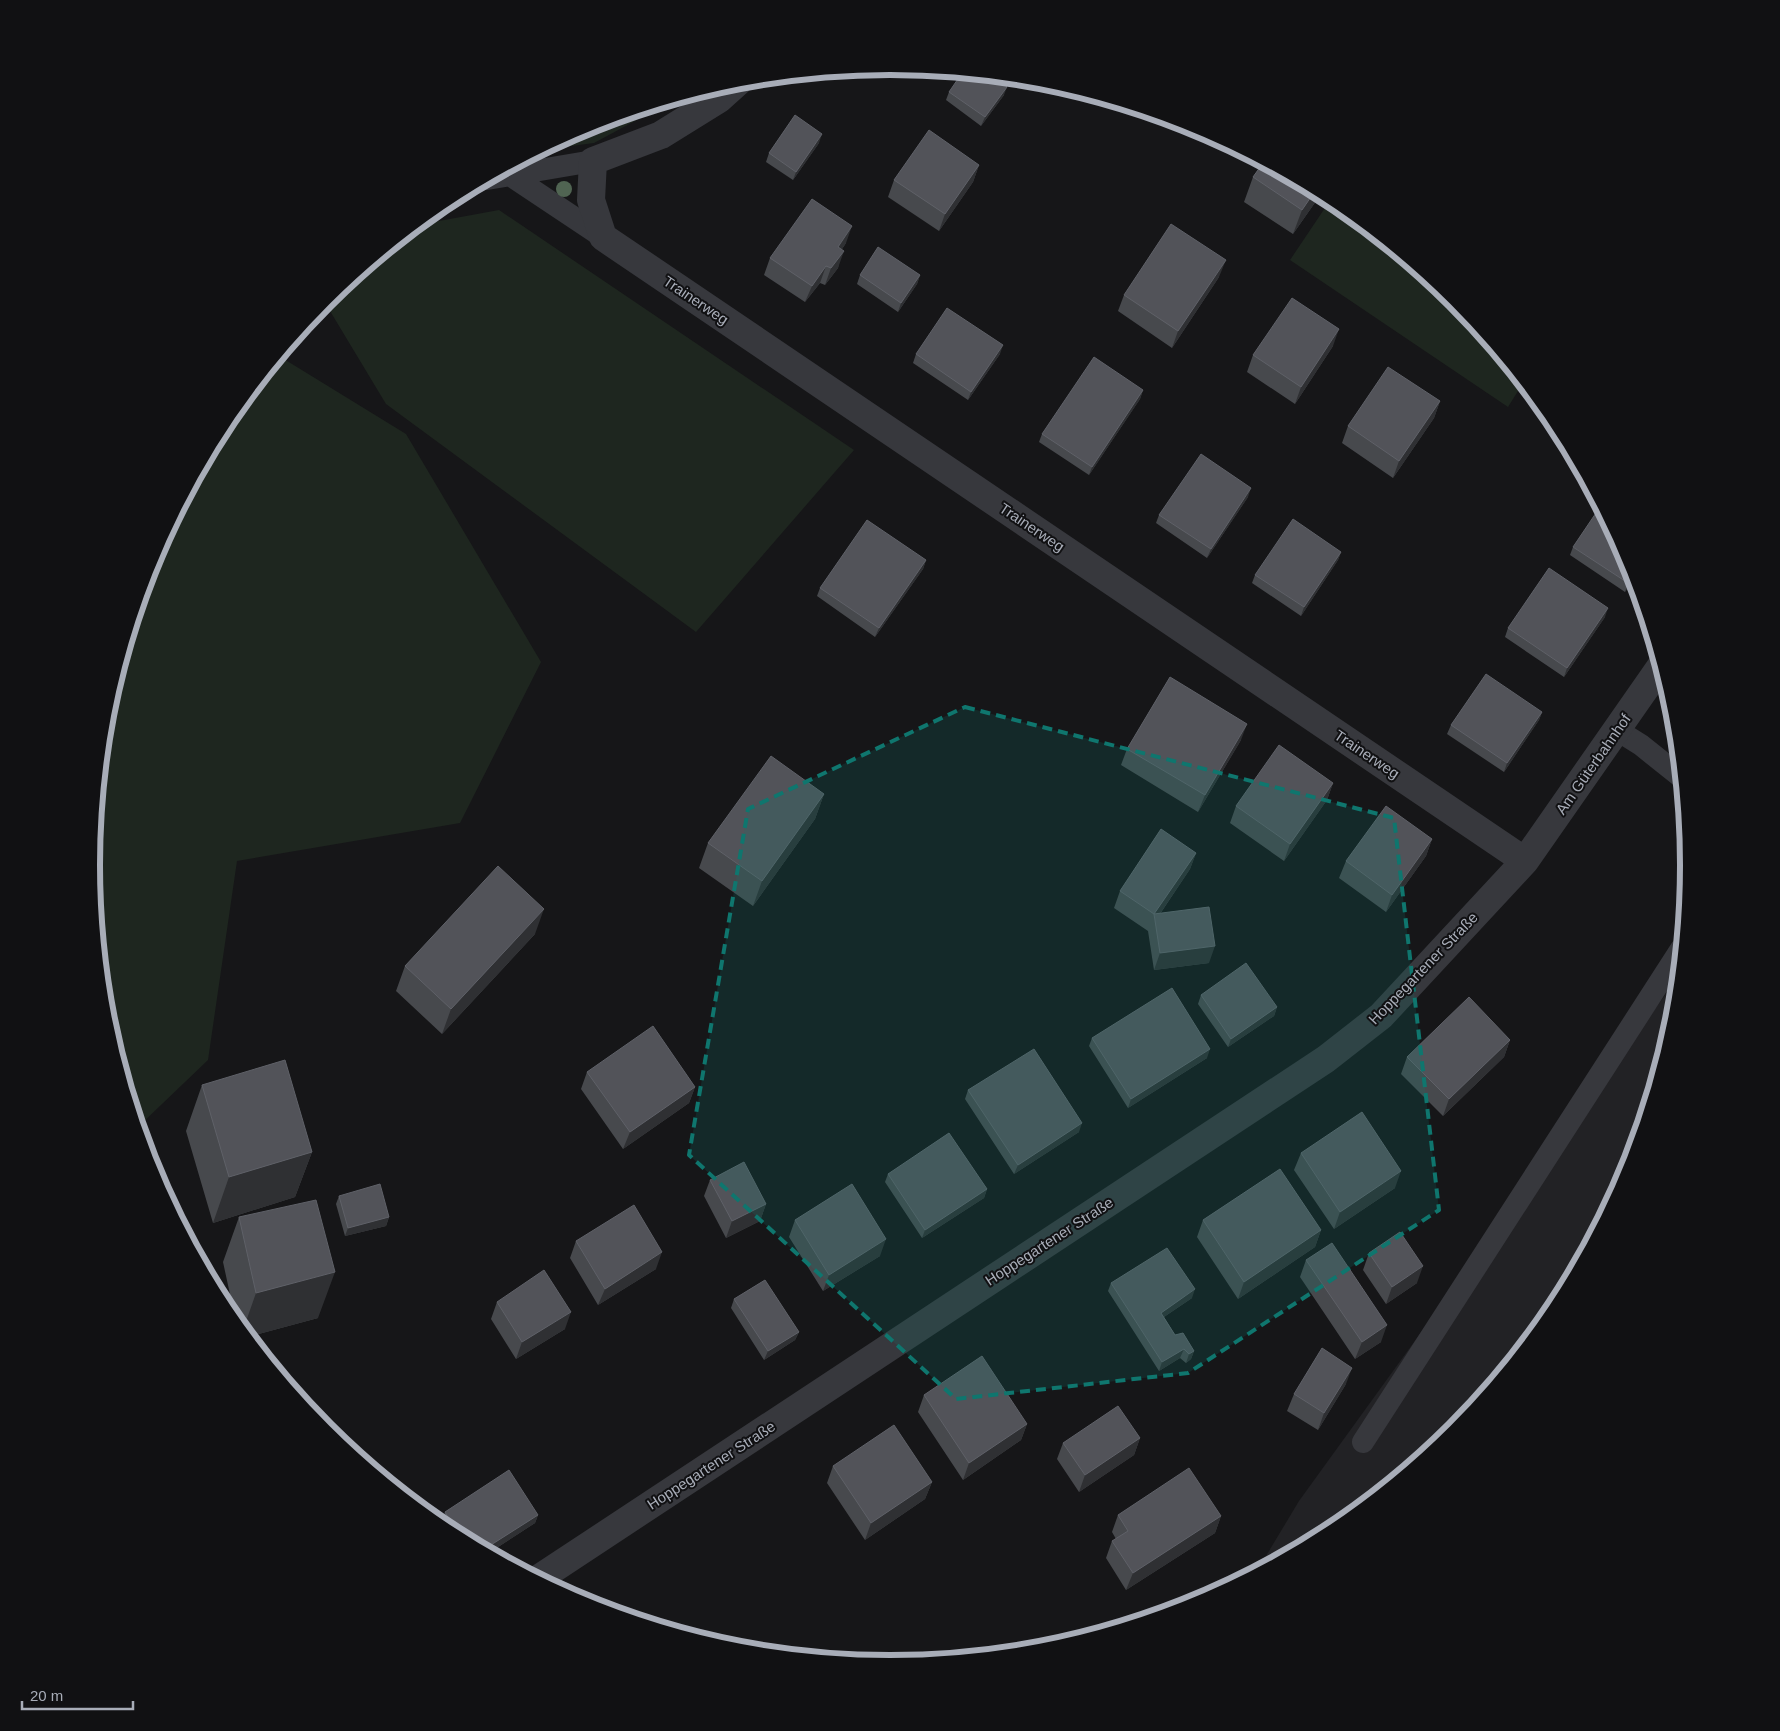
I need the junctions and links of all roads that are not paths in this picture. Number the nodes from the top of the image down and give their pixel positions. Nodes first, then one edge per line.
1 (726, 92) edge
2 (593, 161) junction
3 (510, 175) junction
4 (504, 176) edge
5 (603, 237) junction
6 (1656, 671) edge
7 (1617, 730) junction
8 (1675, 773) edge
9 (1525, 861) junction
10 (1675, 957) edge
11 (1364, 1442) dead end
12 (543, 1576) edge

1 - 2 street
2 - 3 lane
2 - 5 street
3 - 4 lane
3 - 5 lane
5 - 9 street, Trainerweg
6 - 7 street, Am Güterbahnhof
7 - 8 lane
7 - 9 street, Am Güterbahnhof
9 - 12 street, Hoppegartener Straße
10 - 11 lane

